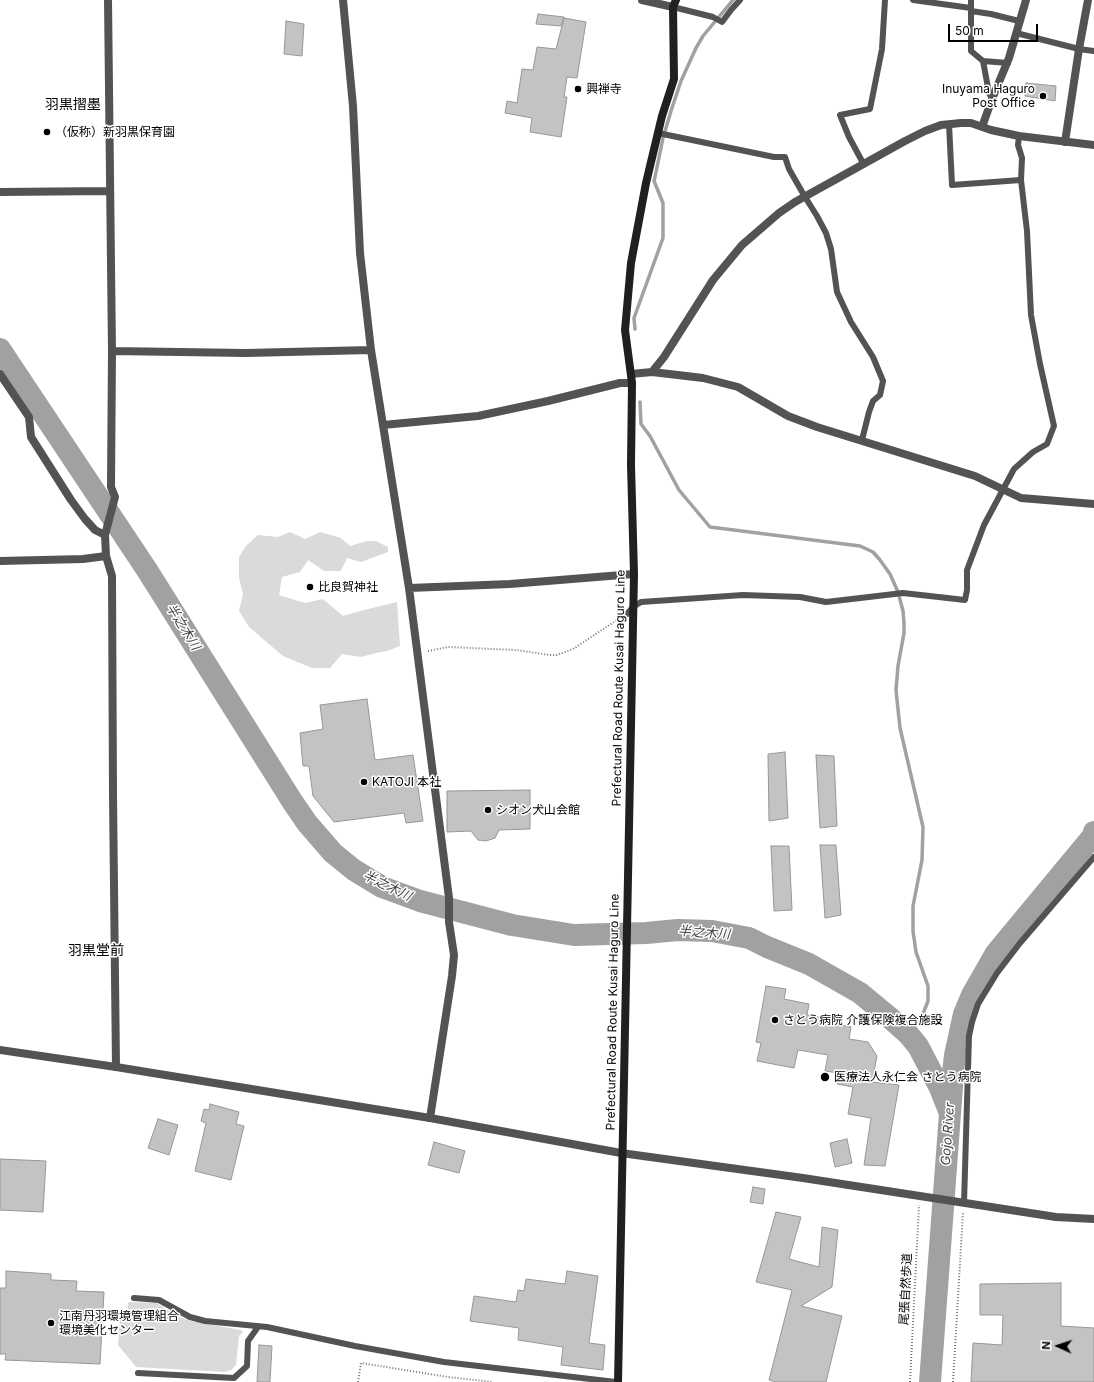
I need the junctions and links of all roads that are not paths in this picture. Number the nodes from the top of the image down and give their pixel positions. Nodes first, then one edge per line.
1 (108, 0) edge
2 (343, 0) edge
3 (642, 0) edge
4 (740, 0) edge
5 (886, 0) edge
6 (913, 0) edge
7 (971, 0) edge
8 (1026, 0) edge
9 (1088, 0) edge
10 (674, 4) edge
11 (971, 10) junction
12 (1019, 21) junction
13 (1016, 33) junction
14 (1079, 49) junction
15 (1094, 51) edge
16 (984, 61) junction
17 (1008, 62) junction
18 (992, 99) junction
19 (949, 124) junction
20 (982, 127) junction
21 (658, 133) junction
22 (1018, 136) junction
23 (1065, 142) junction
24 (1094, 145) edge
25 (864, 163) junction
26 (1021, 180) junction
27 (110, 191) junction
28 (0, 192) edge
29 (805, 197) junction
30 (371, 350) junction
31 (112, 351) junction
32 (652, 372) junction
33 (0, 374) edge
34 (632, 379) junction
35 (383, 425) junction
36 (862, 440) junction
37 (1003, 489) junction
38 (1094, 504) edge
39 (105, 535) junction
40 (106, 556) junction
41 (0, 561) edge
42 (634, 574) junction
43 (409, 588) junction
44 (633, 608) junction
45 (627, 614) road end
46 (1094, 857) edge
47 (0, 1050) edge
48 (116, 1067) junction
49 (430, 1118) junction
50 (621, 1153) junction
51 (964, 1203) junction
52 (1094, 1219) edge
53 (134, 1298) dead end
54 (258, 1327) junction
55 (138, 1373) dead end
56 (617, 1382) edge

1 - 27 street
2 - 30 street
3 - 10 street
4 - 10 lane
5 - 25 lane
6 - 11 lane
7 - 11 lane
8 - 12 street
9 - 14 street
10 - 21 main road, Prefectural Road Route Kusai Haguro Line
11 - 12 lane
11 - 16 lane
12 - 13 street
13 - 14 lane
13 - 17 street
14 - 15 lane
14 - 23 street
16 - 17 lane
16 - 18 lane
17 - 18 street
18 - 20 street
19 - 20 street
19 - 25 street
19 - 26 lane
20 - 22 street
21 - 29 lane
21 - 34 main road, Prefectural Road Route Kusai Haguro Line
22 - 23 street
22 - 26 lane
23 - 24 street
25 - 29 street
26 - 37 lane
27 - 28 street
27 - 31 street
29 - 32 street
29 - 36 lane
30 - 31 street
30 - 35 street
31 - 39 street
32 - 34 street
32 - 36 street
33 - 39 street
34 - 35 street
34 - 42 main road, Prefectural Road Route Kusai Haguro Line
35 - 43 street
36 - 37 street
37 - 38 street
37 - 44 lane
39 - 40 street
40 - 41 street
40 - 48 street
42 - 43 street
42 - 44 main road, Prefectural Road Route Kusai Haguro Line
43 - 49 street
44 - 45 lane
44 - 50 main road, Prefectural Road Route Kusai Haguro Line
46 - 51 lane
47 - 48 street
48 - 49 street
49 - 50 street
50 - 51 street
50 - 56 main road, Prefectural Road Route Kusai Haguro Line
51 - 52 street
53 - 54 lane
54 - 55 lane
54 - 56 lane

